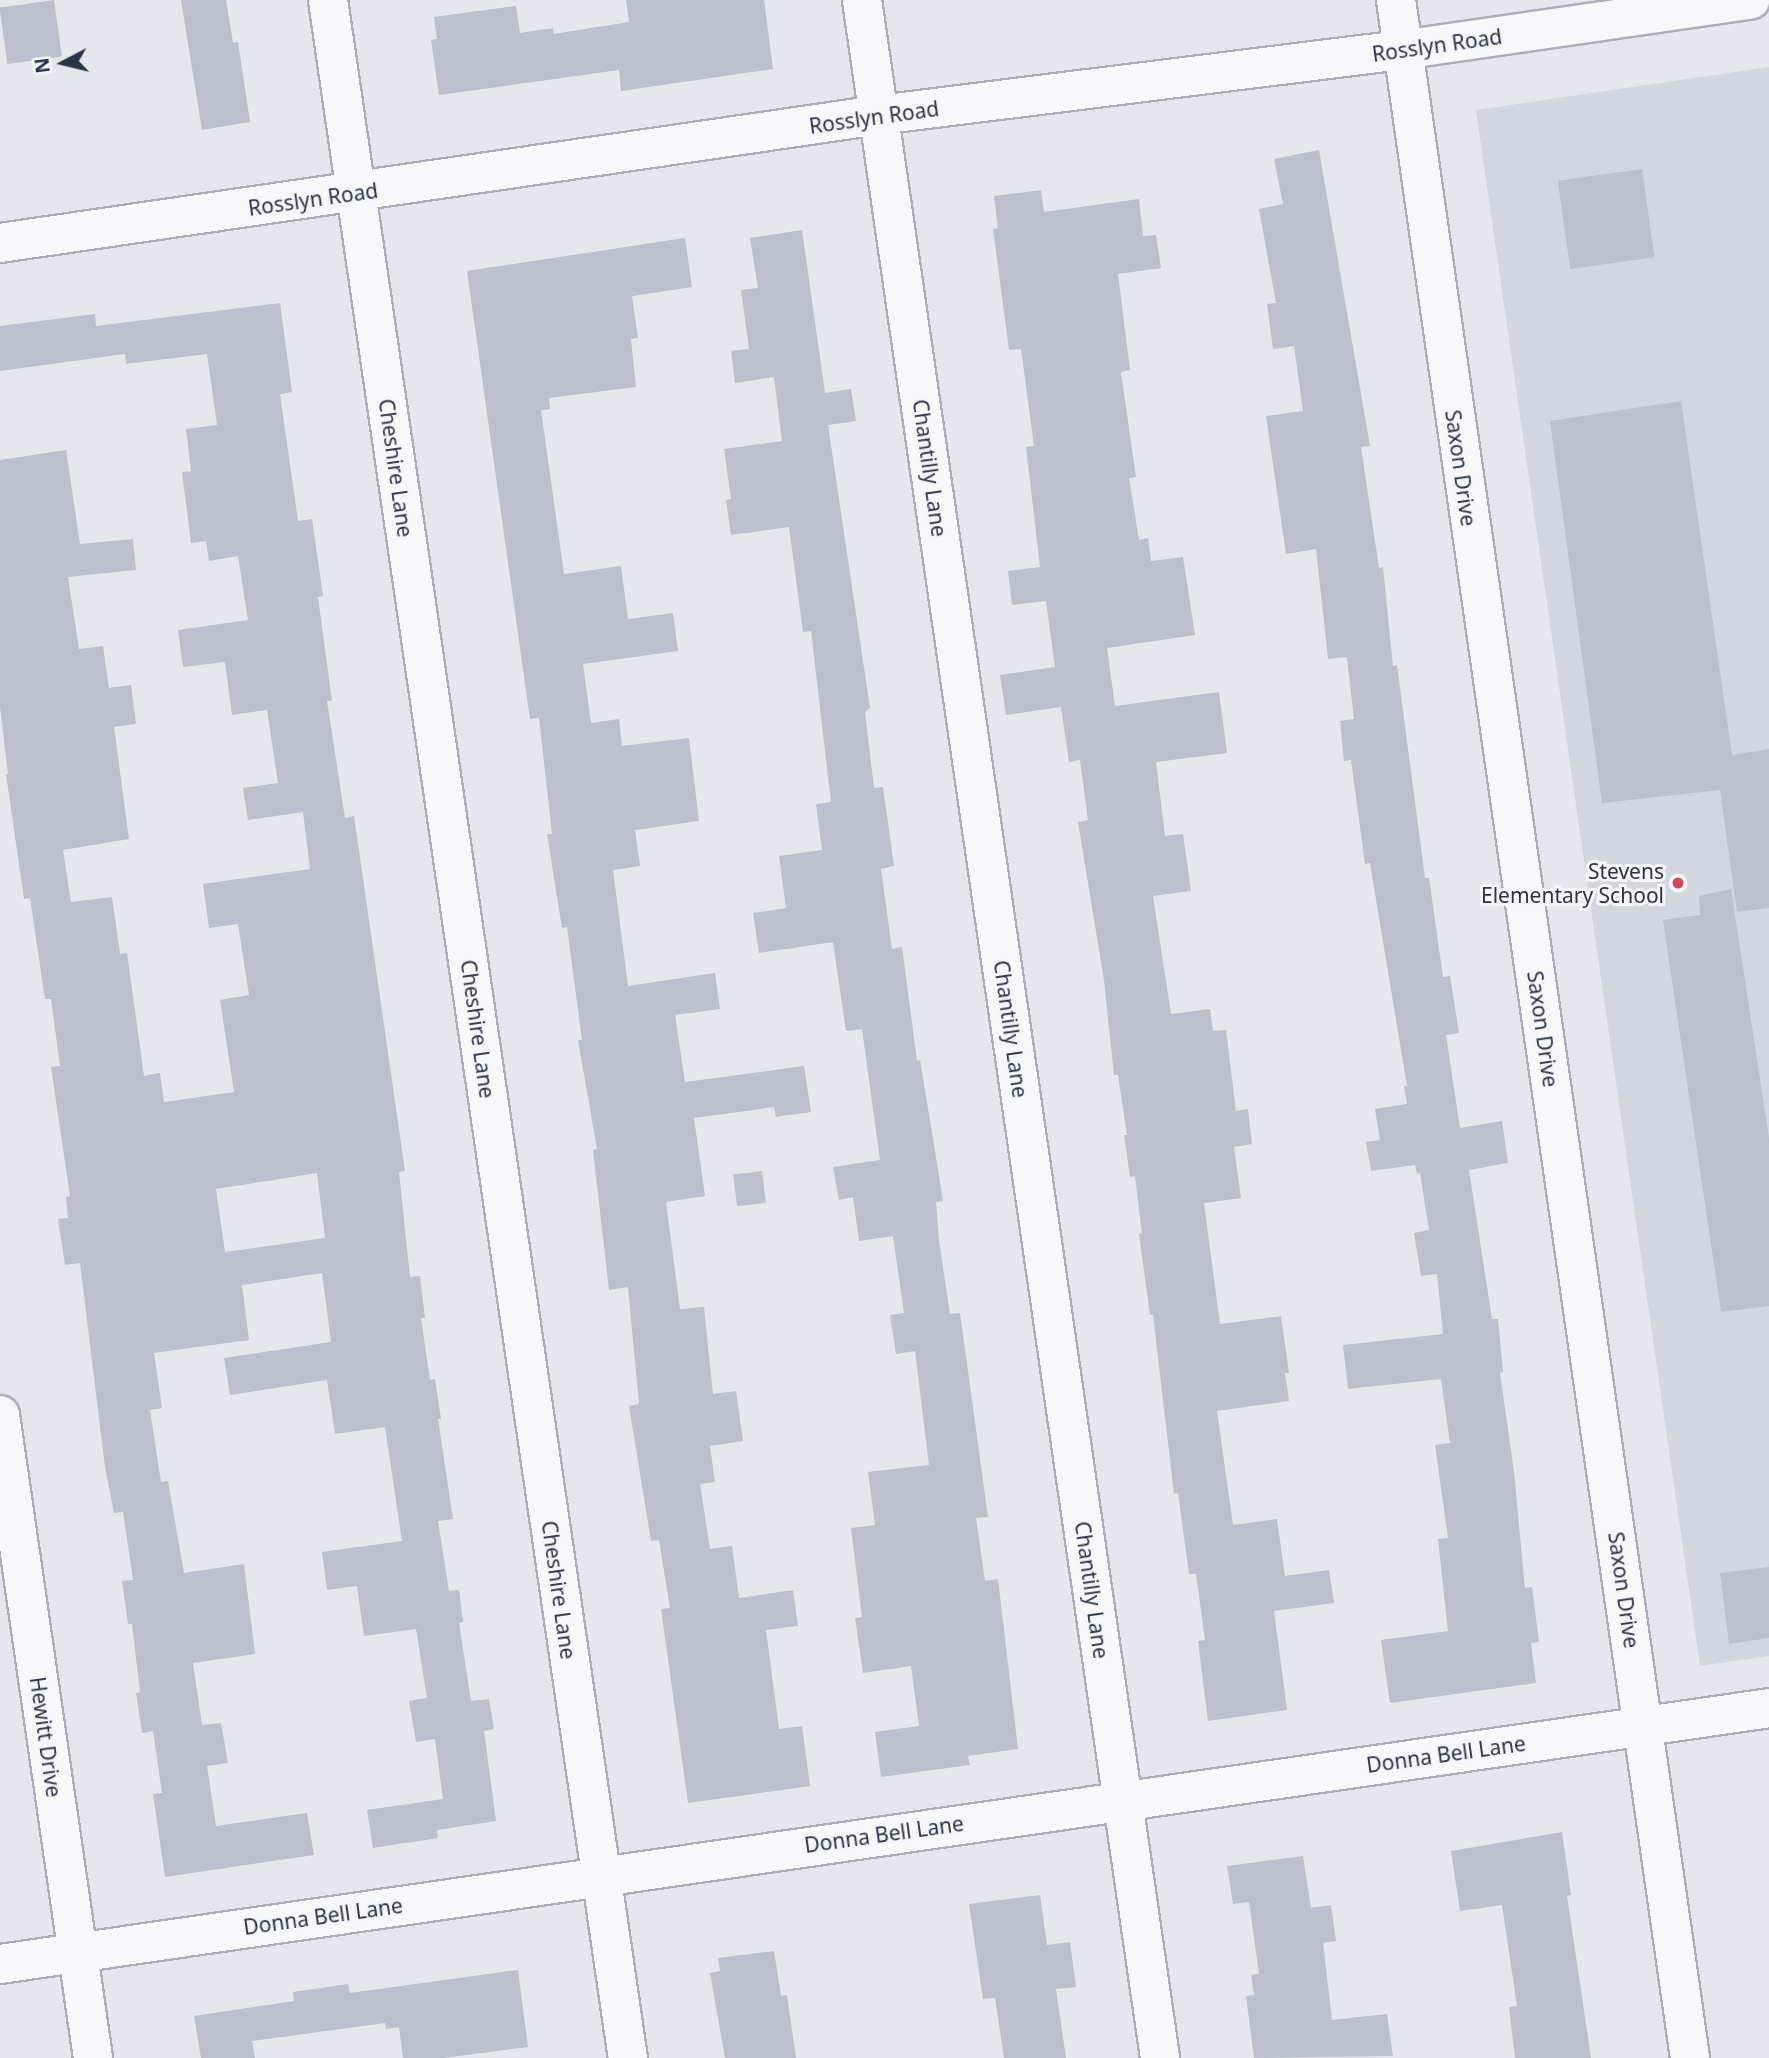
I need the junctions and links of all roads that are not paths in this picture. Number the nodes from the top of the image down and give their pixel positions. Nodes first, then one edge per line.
1 (328, 0) edge
2 (862, 0) edge
3 (1396, 0) edge
4 (1750, 0) edge
5 (1401, 50) junction
6 (880, 115) junction
7 (356, 193) junction
8 (0, 243) edge
9 (0, 1415) edge
10 (1769, 1708) edge
11 (1644, 1726) junction
12 (1122, 1800) junction
13 (601, 1875) junction
14 (78, 1952) junction
15 (0, 1964) edge
16 (93, 2058) edge
17 (628, 2058) edge
18 (1160, 2058) edge
19 (1690, 2058) edge

1 - 7 street, Cheshire Lane
2 - 6 street, Chantilly Lane
3 - 5 street, Saxon Drive
4 - 5 street, Rosslyn Road
5 - 6 street, Rosslyn Road
5 - 11 street, Saxon Drive
6 - 7 street, Rosslyn Road
6 - 12 street, Chantilly Lane
7 - 8 street, Rosslyn Road
7 - 13 street, Cheshire Lane
9 - 14 street, Hewitt Drive
10 - 11 street, Donna Bell Lane
11 - 12 street, Donna Bell Lane
11 - 19 street, Saxon Drive
12 - 13 street, Donna Bell Lane
12 - 18 street, Chantilly Lane
13 - 14 street, Donna Bell Lane
13 - 17 street, Cheshire Lane
14 - 15 street, Donna Bell Lane
14 - 16 street, Hewitt Drive

